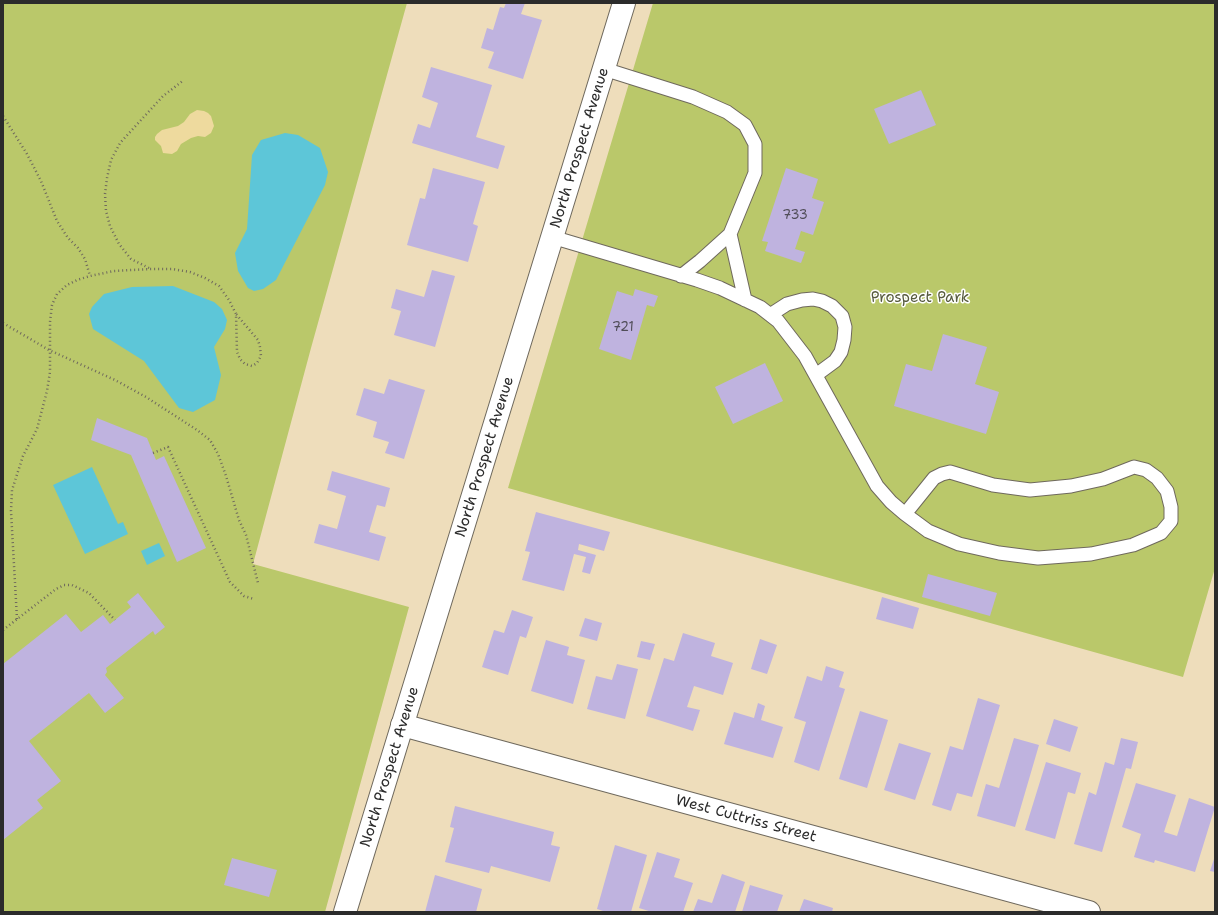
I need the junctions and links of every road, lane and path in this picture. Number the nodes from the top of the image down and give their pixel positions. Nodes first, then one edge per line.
1 (624, 3) edge
2 (604, 69) junction
3 (184, 80) dead end
4 (3, 116) edge
5 (730, 234) junction
6 (552, 237) junction
7 (150, 269) junction
8 (90, 276) junction
9 (681, 276) junction
10 (745, 300) junction
11 (236, 314) junction
12 (770, 315) junction
13 (3, 323) edge
14 (49, 350) junction
15 (816, 375) junction
16 (153, 454) dead end
17 (906, 514) junction
18 (258, 583) dead end
19 (254, 599) dead end
20 (16, 619) junction
21 (115, 620) dead end
22 (3, 630) edge
23 (402, 726) junction
24 (345, 912) edge
25 (1089, 912) edge

1 - 2 street, North Prospect Avenue
2 - 5 lane
2 - 6 street, North Prospect Avenue
3 - 7 path
4 - 8 path
5 - 9 lane
5 - 10 lane
6 - 9 lane
6 - 23 street, North Prospect Avenue
7 - 8 path
7 - 11 path
8 - 14 path
9 - 10 lane
10 - 12 lane
11 - 11 path
12 - 15 lane
12 - 15 lane
13 - 14 path
14 - 18 path
14 - 20 path
15 - 17 lane
16 - 19 path
17 - 17 lane
20 - 21 path
20 - 22 path
23 - 24 street, North Prospect Avenue
23 - 25 street, West Cuttriss Street

